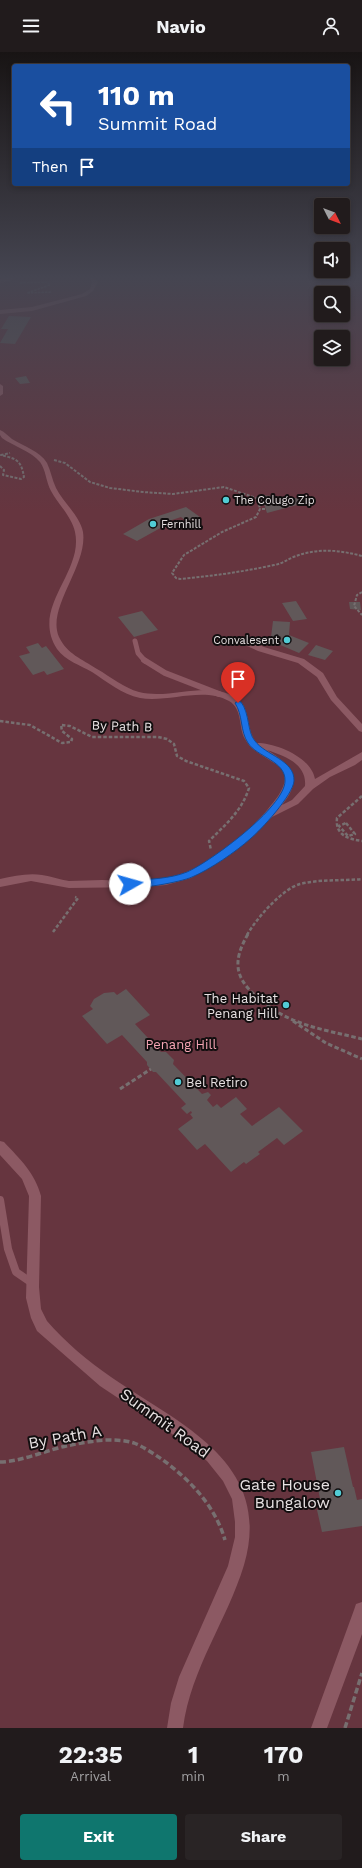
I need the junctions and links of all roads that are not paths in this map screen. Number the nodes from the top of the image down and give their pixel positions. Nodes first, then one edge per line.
1 (0, 386) edge
2 (0, 394) edge
3 (0, 432) edge
4 (241, 640) dead end
5 (135, 641) dead end
6 (219, 694) junction
7 (362, 729) edge
8 (252, 744) junction
9 (362, 755) edge
10 (310, 787) junction
11 (268, 816) junction
12 (0, 883) edge
13 (0, 1146) edge
14 (0, 1200) edge
15 (32, 1283) junction
16 (362, 1610) edge
17 (175, 1728) edge
18 (319, 1728) edge

1 - 2 street
3 - 6 street
4 - 7 street
5 - 6 lane
6 - 8 street
8 - 10 street
8 - 11 street
9 - 10 street
10 - 11 street
11 - 12 street
13 - 15 street, Summit Road
14 - 15 lane
15 - 17 street, Summit Road
16 - 18 street

